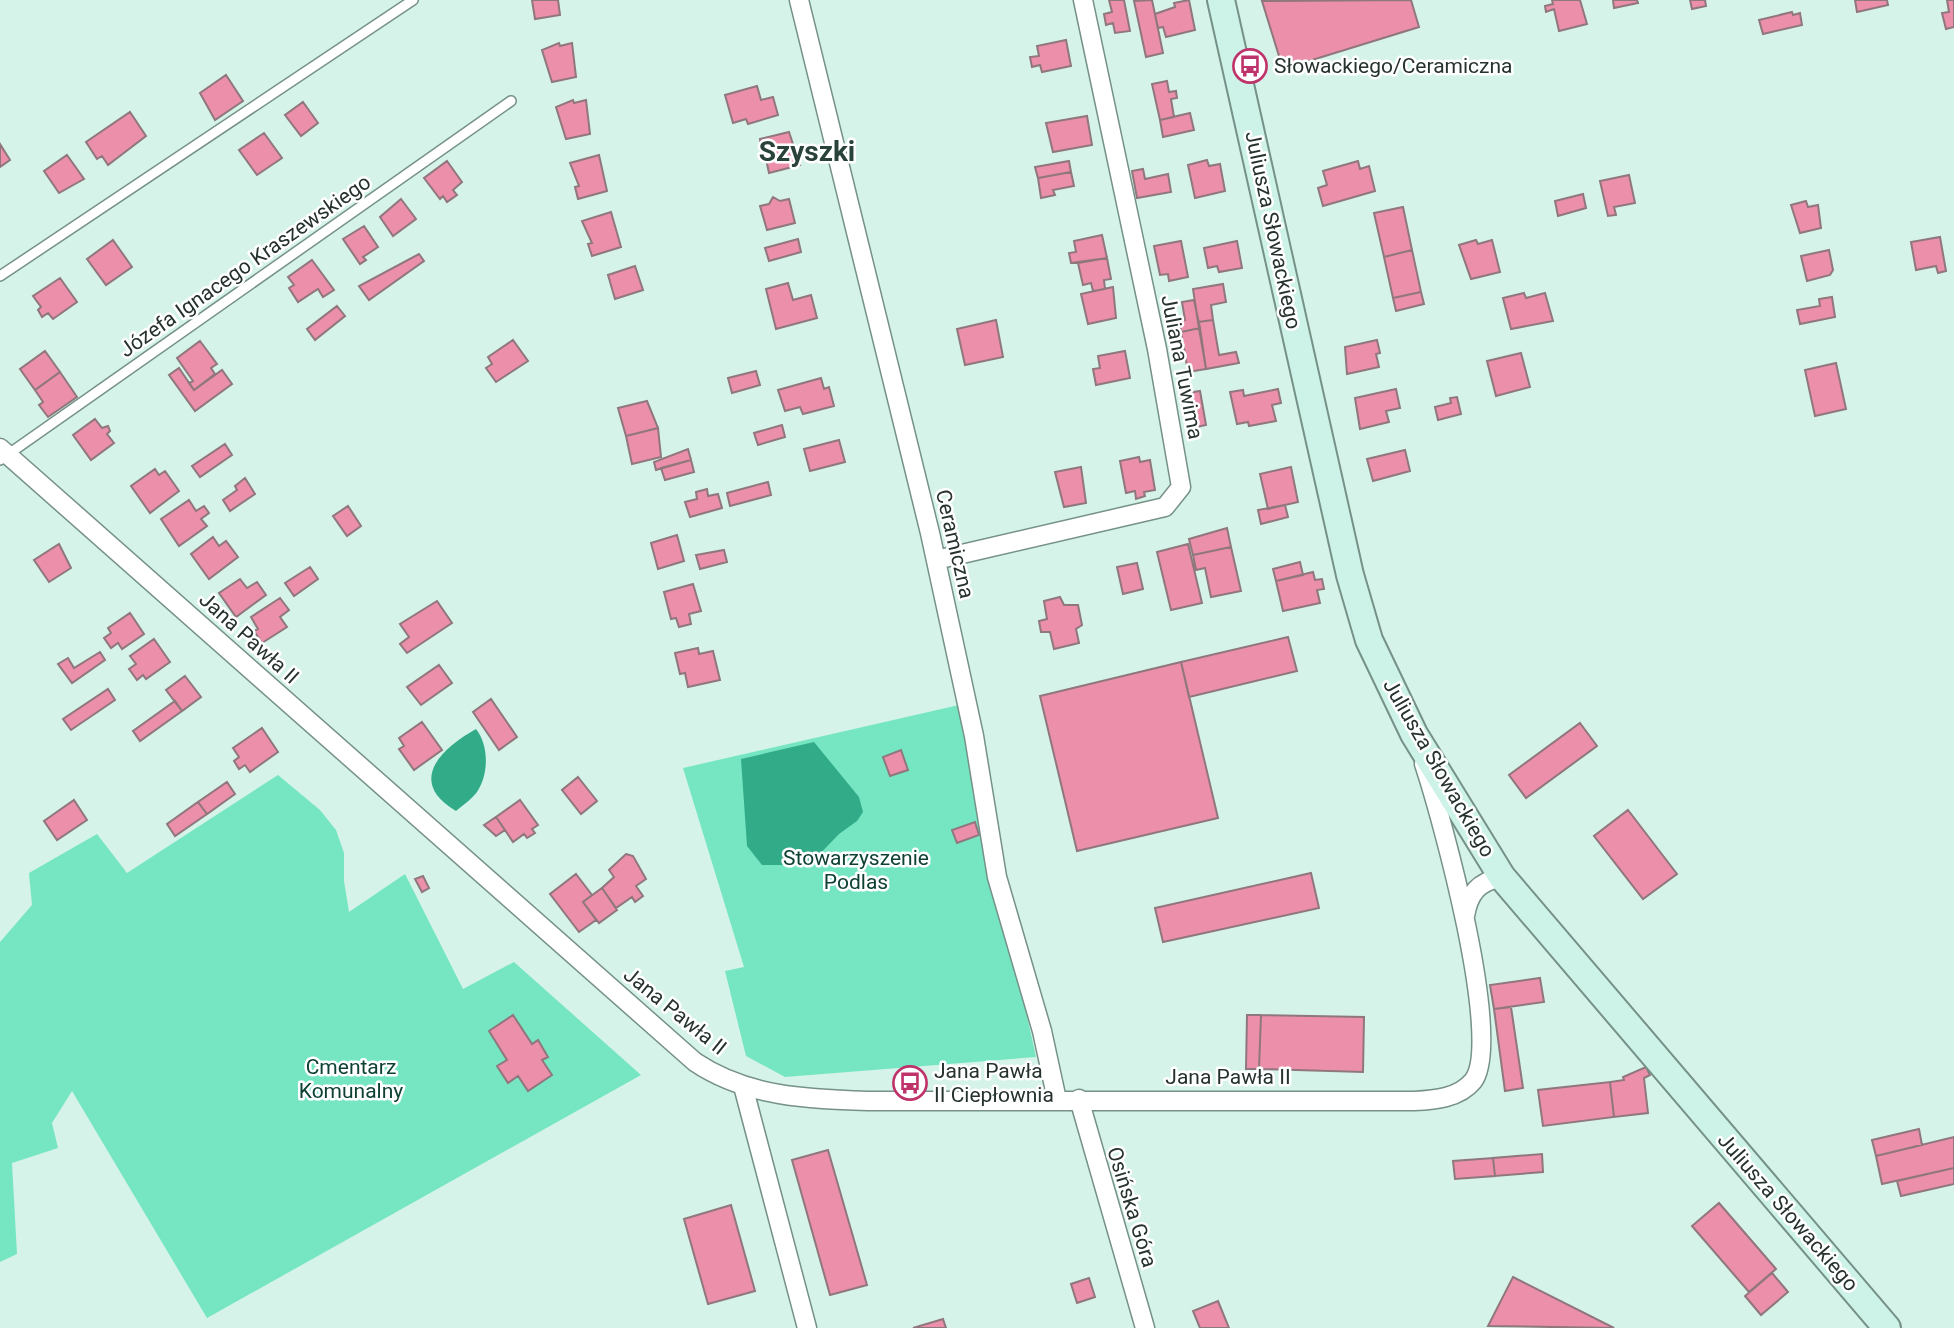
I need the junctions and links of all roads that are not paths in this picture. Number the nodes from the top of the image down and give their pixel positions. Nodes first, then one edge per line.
1 (413, 0) edge
2 (799, 0) edge
3 (1083, 0) edge
4 (1221, 0) edge
5 (511, 101) dead end
6 (0, 276) edge
7 (3, 454) edge
8 (936, 560) junction
9 (1414, 734) junction
10 (1502, 877) junction
11 (1465, 916) junction
12 (743, 1086) junction
13 (1079, 1099) junction
14 (1057, 1100) junction
15 (807, 1328) edge
16 (1145, 1328) edge
17 (1887, 1328) edge

1 - 6 lane
2 - 8 street, Ceramiczna
3 - 8 street, Juliana Tuwima
4 - 9 street, Juliusza Słowackiego
5 - 7 lane, Józefa Ignacego Kraszewskiego
7 - 12 street, Jana Pawła II
8 - 14 street, Ceramiczna
9 - 10 street, Juliusza Słowackiego
9 - 11 street, Jana Pawła II
10 - 11 street
10 - 17 street, Juliusza Słowackiego
11 - 13 street, Jana Pawła II
12 - 14 street, Jana Pawła II
12 - 15 street
13 - 14 street, Jana Pawła II
13 - 16 street, Osińska Góra

